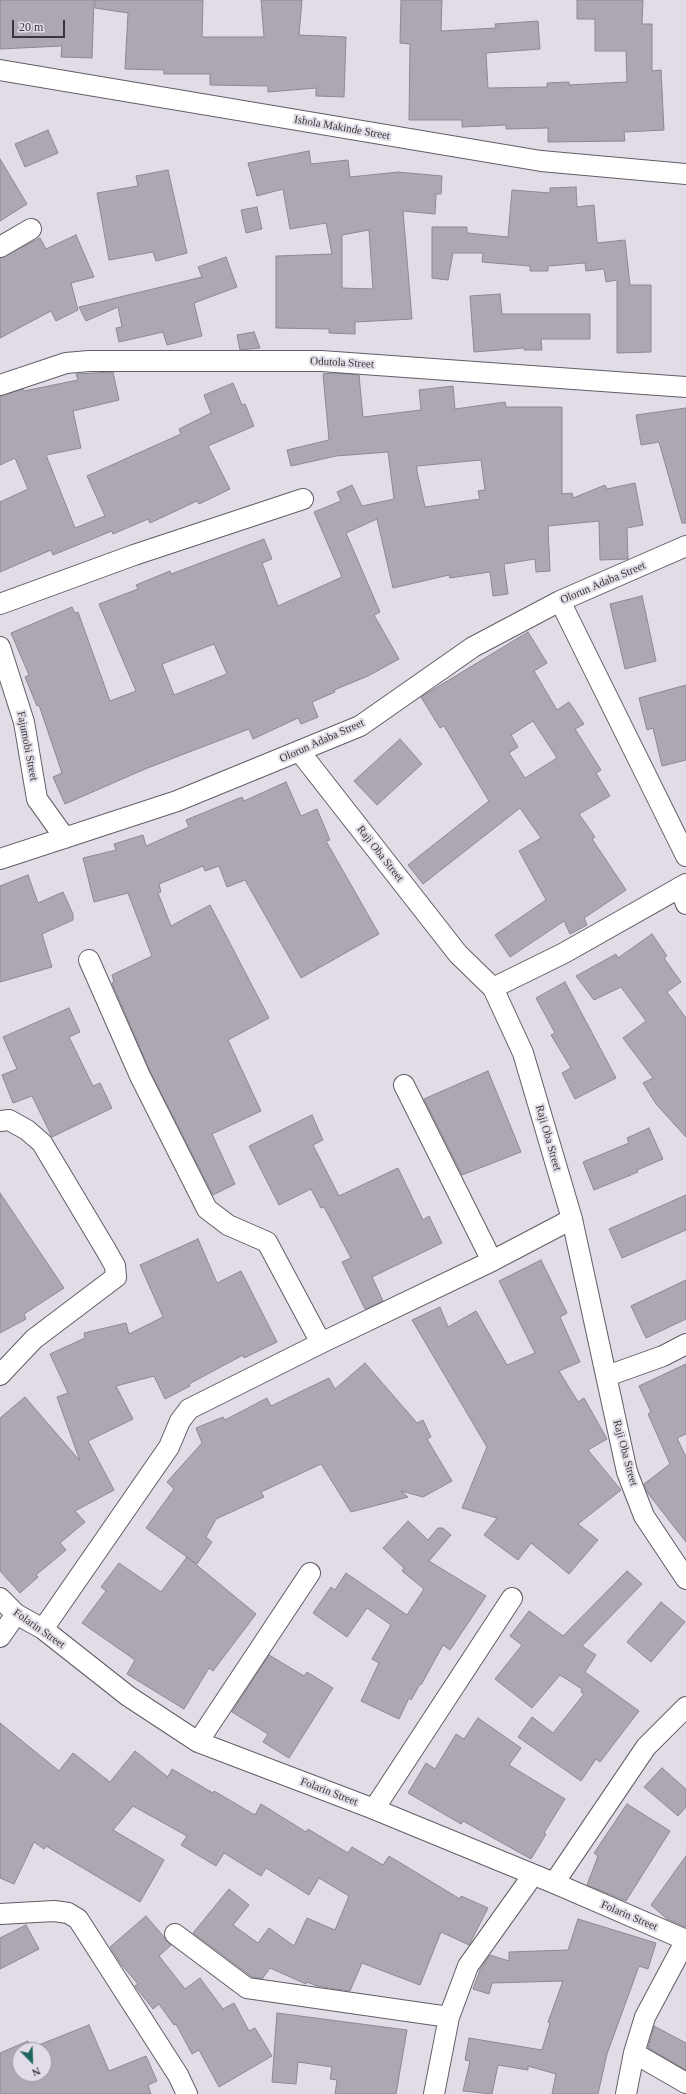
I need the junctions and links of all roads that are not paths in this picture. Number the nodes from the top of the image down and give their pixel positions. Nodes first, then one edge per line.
1 (0, 70) edge
2 (686, 174) edge
3 (31, 229) dead end
4 (0, 247) edge
5 (0, 385) edge
6 (686, 387) edge
7 (303, 499) dead end
8 (686, 546) edge
9 (560, 601) junction
10 (0, 604) edge
11 (0, 647) edge
12 (300, 752) junction
13 (64, 838) junction
14 (686, 856) edge
15 (0, 859) edge
16 (684, 892) edge
17 (89, 960) dead end
18 (493, 988) junction
19 (404, 1085) dead end
20 (0, 1121) edge
21 (572, 1219) junction
22 (492, 1261) junction
23 (320, 1343) junction
24 (686, 1344) edge
25 (0, 1375) edge
26 (606, 1376) junction
27 (310, 1573) dead end
28 (686, 1579) edge
29 (0, 1598) edge
30 (512, 1598) dead end
31 (16, 1614) junction
32 (43, 1629) junction
33 (0, 1637) edge
34 (686, 1707) edge
35 (198, 1742) junction
36 (374, 1809) junction
37 (534, 1875) junction
38 (554, 1883) junction
39 (0, 1914) edge
40 (175, 1934) dead end
41 (686, 1940) edge
42 (450, 2017) junction
43 (634, 2053) junction
44 (686, 2083) edge
45 (187, 2094) edge
46 (434, 2094) edge
47 (626, 2094) edge

1 - 2 street, Ishola Makinde Street
3 - 4 street
5 - 6 street, Odutola Street
7 - 10 street
8 - 9 street, Olorun Adaba Street
9 - 12 street, Olorun Adaba Street
9 - 14 street
11 - 13 street, Fajumobi Street
12 - 13 street, Olorun Adaba Street
12 - 18 street, Raji Oba Street
13 - 15 street, Olorun Adaba Street
16 - 18 street
17 - 23 street
18 - 21 street, Raji Oba Street
19 - 22 street
20 - 25 street
21 - 22 street
21 - 26 street, Raji Oba Street
22 - 23 street
23 - 32 street
24 - 26 street
26 - 28 street, Raji Oba Street
27 - 35 street
29 - 31 street, Folarin Street
30 - 36 street
31 - 32 street, Folarin Street
31 - 33 street
32 - 35 street, Folarin Street
34 - 38 street
35 - 36 street, Folarin Street
36 - 37 street, Folarin Street
37 - 38 street, Folarin Street
37 - 42 street
38 - 41 street, Folarin Street
39 - 45 street
40 - 42 street
41 - 43 street
42 - 46 street
43 - 44 street
43 - 47 street

